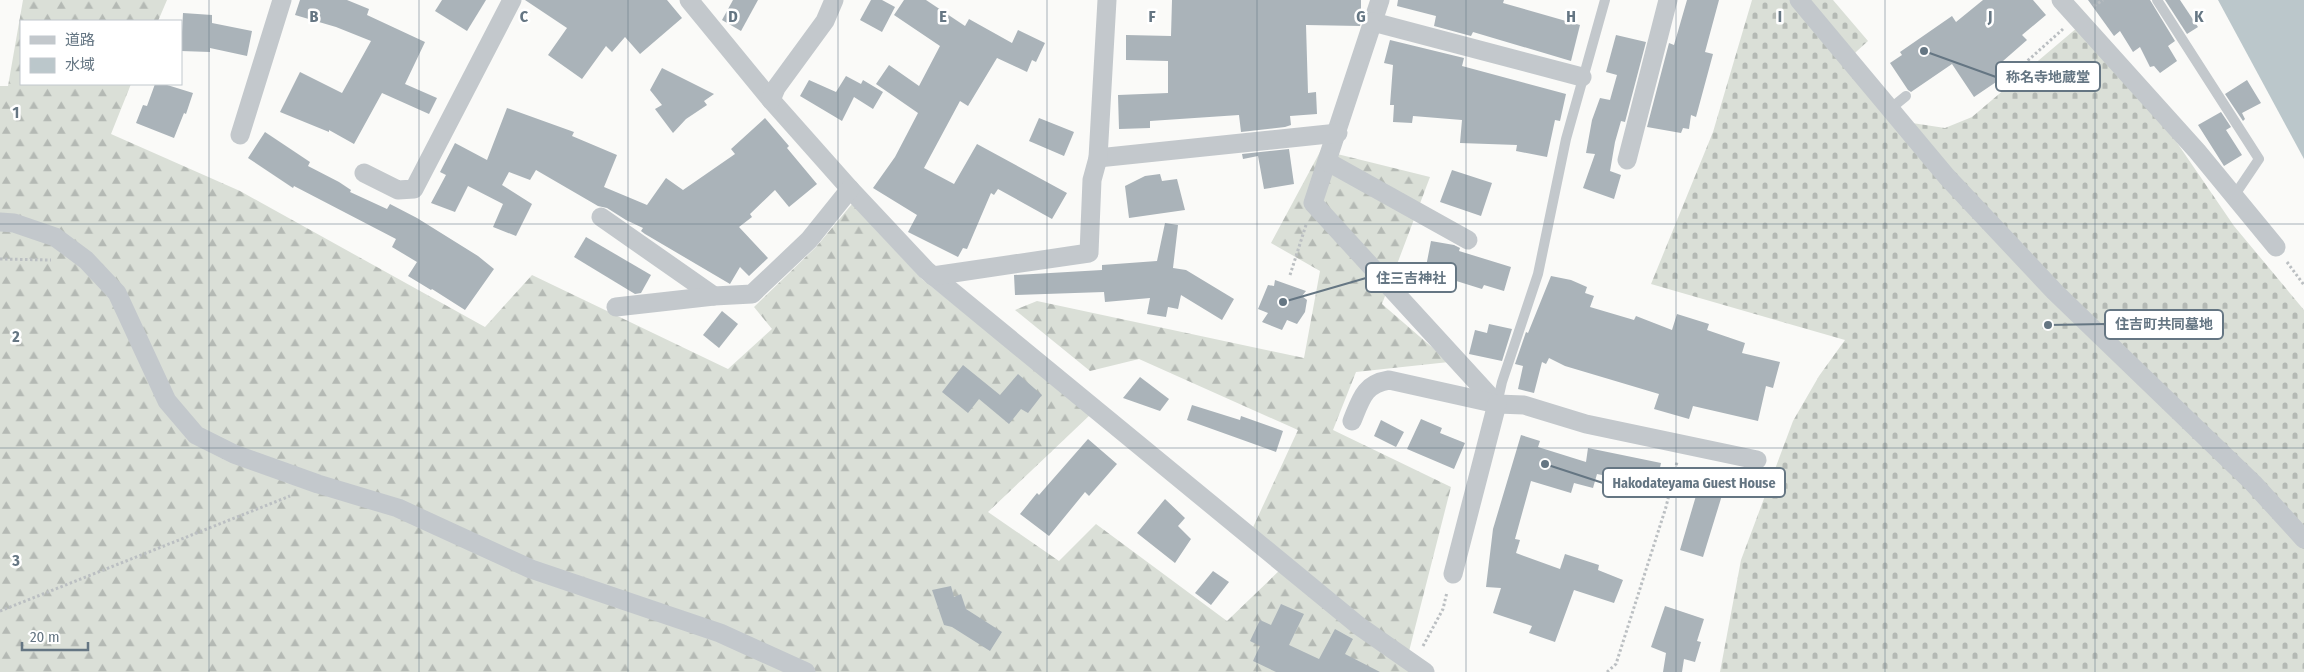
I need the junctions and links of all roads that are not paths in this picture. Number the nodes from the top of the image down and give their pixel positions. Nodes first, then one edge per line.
1 (282, 0) edge
2 (512, 0) edge
3 (689, 0) edge
4 (834, 0) edge
5 (1107, 0) edge
6 (1380, 0) edge
7 (1605, 0) edge
8 (1668, 0) edge
9 (1799, 0) edge
10 (2061, 0) edge
11 (2157, 0) edge
12 (1373, 22) junction
13 (1582, 77) junction
14 (1906, 96) dead end
15 (771, 100) junction
16 (1890, 109) junction
17 (1338, 133) junction
18 (240, 135) dead end
19 (1098, 158) junction
20 (1627, 160) dead end
21 (1328, 162) junction
22 (364, 173) dead end
23 (850, 189) junction
24 (2234, 196) junction
25 (601, 217) dead end
26 (0, 222) edge
27 (1468, 240) dead end
28 (2276, 247) road end
29 (933, 276) junction
30 (714, 296) junction
31 (616, 308) dead end
32 (1497, 404) junction
33 (1352, 421) dead end
34 (1757, 460) dead end
35 (2304, 539) edge
36 (1453, 574) road end
37 (1419, 668) edge
38 (806, 672) edge

1 - 18 street
2 - 22 street
3 - 15 street
4 - 15 street
5 - 19 street
6 - 12 street
7 - 13 lane
8 - 20 street
9 - 16 street
10 - 24 street
11 - 24 lane
12 - 13 street
12 - 17 street
13 - 32 lane
14 - 16 lane
15 - 23 street
16 - 35 street
17 - 19 street
17 - 21 street
19 - 29 street
21 - 27 street
21 - 32 street
23 - 29 street
23 - 30 street
24 - 28 street
25 - 30 street
26 - 38 street
29 - 37 street
30 - 31 street
32 - 33 street
32 - 34 street
32 - 36 street

